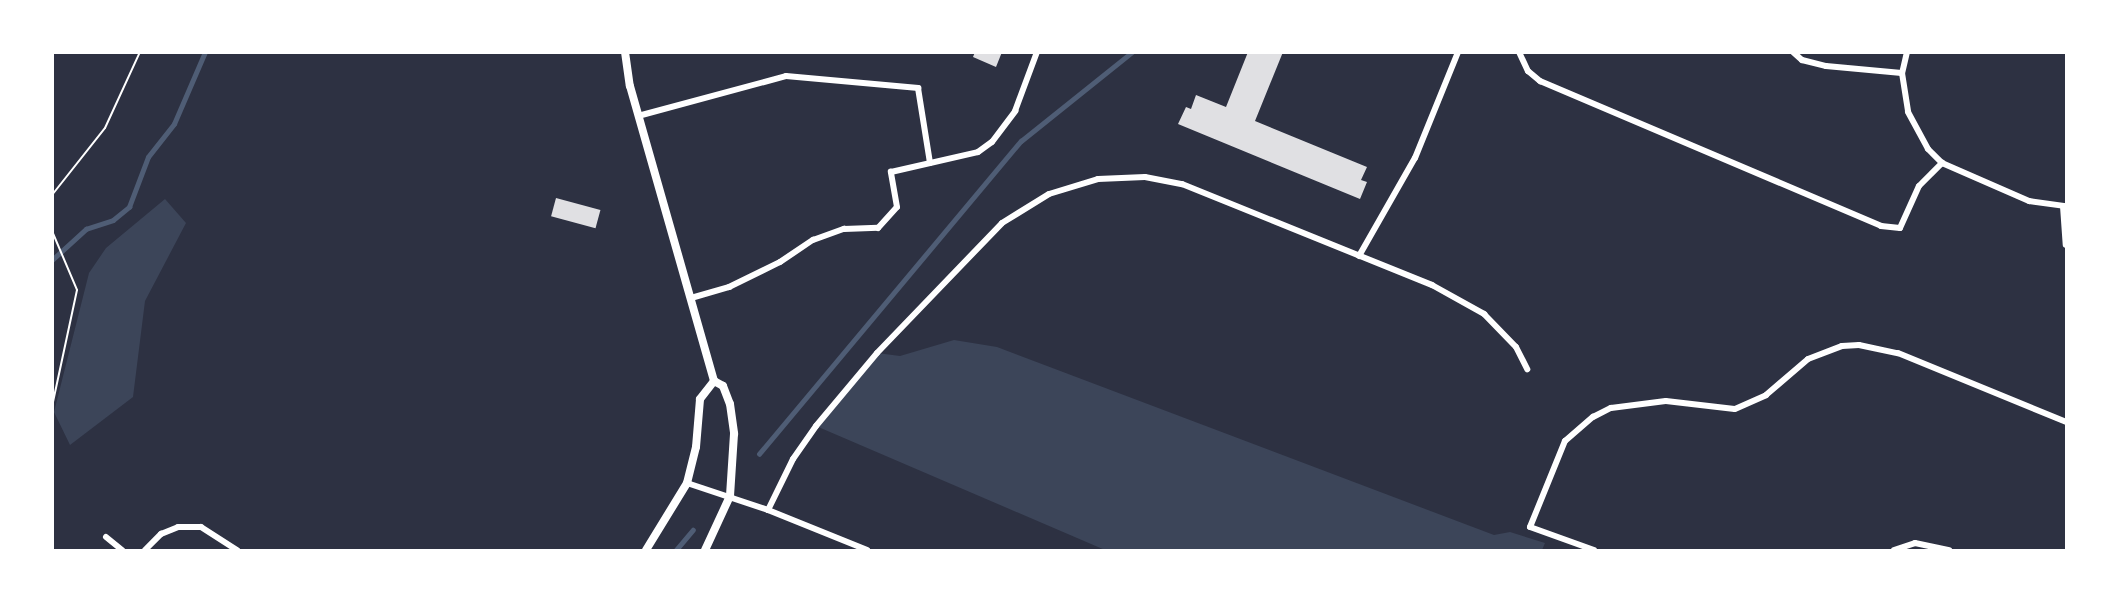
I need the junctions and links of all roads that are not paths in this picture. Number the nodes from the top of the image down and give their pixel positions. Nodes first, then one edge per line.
1 (625, 52) edge
2 (1037, 52) edge
3 (1458, 52) edge
4 (1520, 52) edge
5 (1793, 52) edge
6 (1907, 52) edge
7 (1902, 73) junction
8 (638, 116) junction
9 (930, 163) junction
10 (1942, 163) junction
11 (2065, 206) edge
12 (2067, 245) edge
13 (1359, 256) junction
14 (691, 298) junction
15 (1527, 369) dead end
16 (714, 381) junction
17 (2067, 422) edge
18 (687, 483) junction
19 (730, 496) junction
20 (768, 510) junction
21 (106, 537) dead end
22 (122, 550) edge
23 (145, 550) edge
24 (237, 550) edge
25 (646, 550) edge
26 (705, 550) edge
27 (867, 550) edge
28 (1594, 550) edge
29 (1894, 550) edge
30 (1949, 550) edge

1 - 8 main road
2 - 9 street
3 - 13 street
4 - 10 street
5 - 7 street
6 - 7 street
7 - 10 street
8 - 9 street
8 - 14 main road
9 - 14 street
10 - 11 street
11 - 12 street
13 - 15 street
13 - 20 street
14 - 16 main road
16 - 18 main road
16 - 19 main road
17 - 28 street
18 - 19 street
18 - 25 main road
19 - 20 street
19 - 26 main road
20 - 27 street
21 - 22 street
23 - 24 street
29 - 30 street

